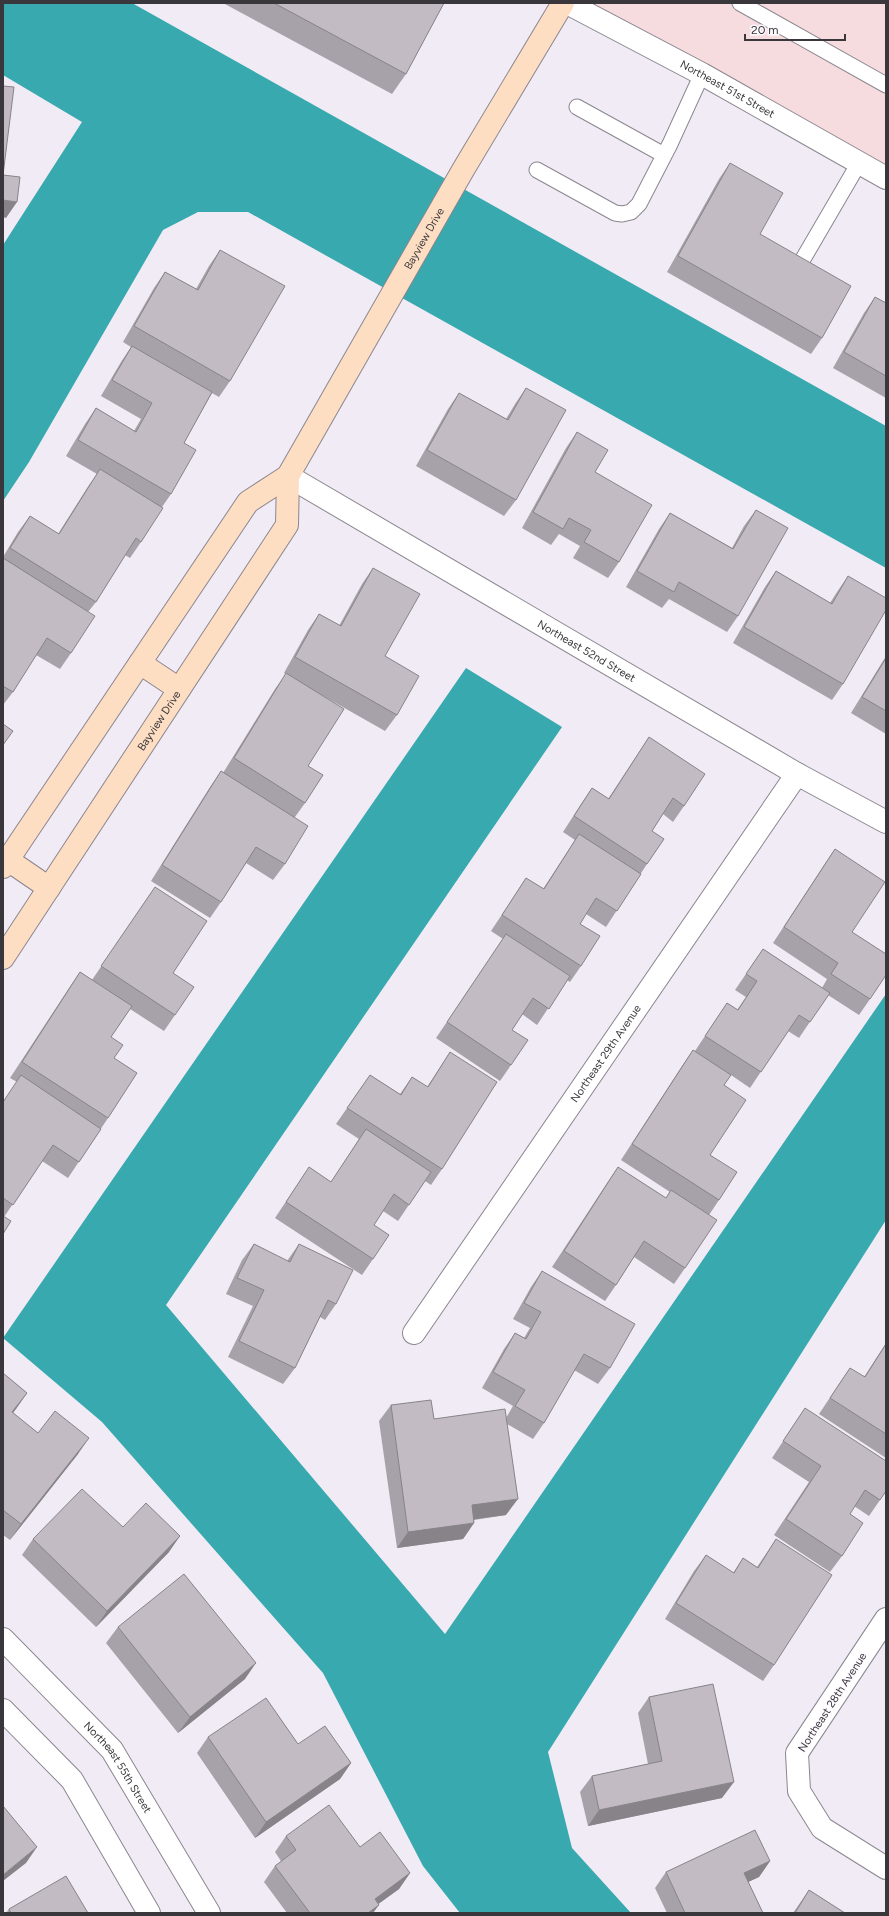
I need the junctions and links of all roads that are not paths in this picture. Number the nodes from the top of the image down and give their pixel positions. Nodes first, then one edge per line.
1 (562, 3) edge
2 (567, 3) edge
3 (740, 3) edge
4 (702, 74) junction
5 (886, 84) edge
6 (577, 107) dead end
7 (664, 155) junction
8 (859, 162) junction
9 (538, 170) dead end
10 (886, 178) edge
11 (803, 259) edge
12 (288, 476) junction
13 (140, 663) junction
14 (179, 689) junction
15 (797, 774) junction
16 (886, 822) edge
17 (5, 864) edge
18 (49, 888) junction
19 (3, 958) edge
20 (414, 1333) dead end
21 (886, 1619) edge
22 (3, 1639) edge
23 (3, 1710) edge
24 (886, 1868) edge
25 (149, 1913) edge
26 (209, 1913) edge

1 - 12 street, Bayview Drive
2 - 4 street, Northeast 51st Street
3 - 5 lane
4 - 7 lane
4 - 8 street, Northeast 51st Street
6 - 7 lane
7 - 9 lane
8 - 10 street, Northeast 51st Street
8 - 11 lane
12 - 13 street, Bayview Drive
12 - 14 street, Bayview Drive
12 - 15 street, Northeast 52nd Street
13 - 14 street
13 - 17 street, Bayview Drive
14 - 18 street, Bayview Drive
15 - 16 street, Northeast 52nd Street
15 - 20 street, Northeast 29th Avenue
17 - 18 street
18 - 19 street, Bayview Drive
21 - 24 street, Northeast 28th Avenue
22 - 26 street, Northeast 55th Street
23 - 25 street

